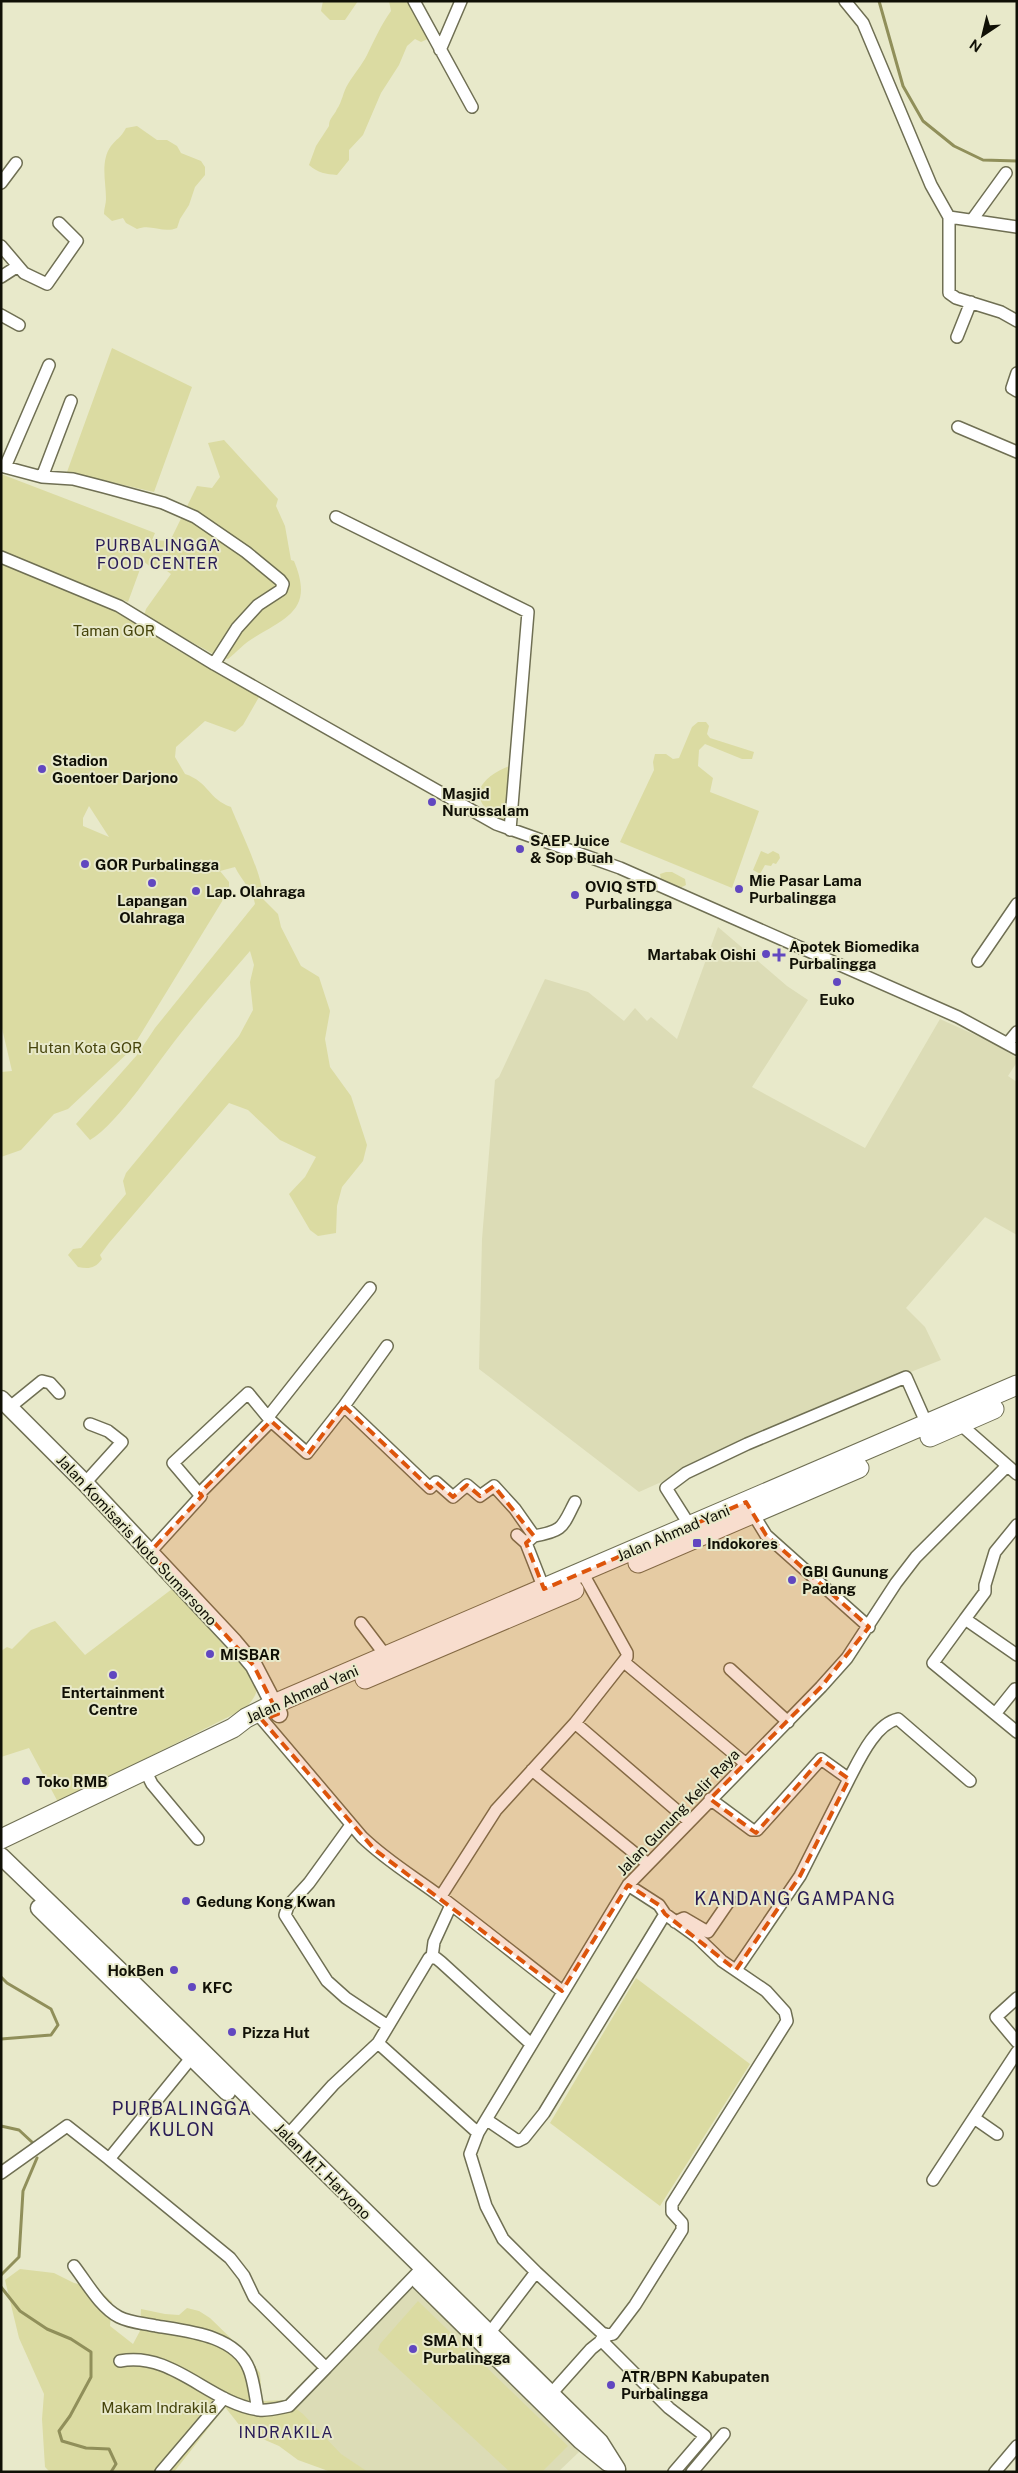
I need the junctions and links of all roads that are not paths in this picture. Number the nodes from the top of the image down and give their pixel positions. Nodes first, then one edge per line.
1 (414, 1) edge
2 (461, 1) edge
3 (845, 1) edge
4 (440, 50) junction
5 (472, 107) dead end
6 (16, 163) dead end
7 (1006, 173) dead end
8 (1, 183) edge
9 (949, 217) junction
10 (972, 220) junction
11 (58, 223) dead end
12 (1017, 227) edge
13 (1, 246) edge
14 (11, 271) edge
15 (971, 302) junction
16 (1, 315) edge
17 (1017, 321) edge
18 (19, 325) dead end
19 (957, 337) dead end
20 (49, 365) dead end
21 (1017, 373) edge
22 (1017, 392) edge
23 (70, 401) dead end
24 (958, 426) dead end
25 (1017, 452) edge
26 (3, 467) edge
27 (42, 477) junction
28 (336, 517) dead end
29 (1, 557) edge
30 (214, 664) junction
31 (510, 830) junction
32 (1017, 904) edge
33 (978, 961) dead end
34 (1017, 1032) edge
35 (1012, 1046) edge
36 (370, 1288) dead end
37 (387, 1346) dead end
38 (1017, 1385) edge
39 (59, 1393) dead end
40 (1017, 1399) edge
41 (6, 1403) edge
42 (344, 1406) junction
43 (270, 1419) junction
44 (90, 1424) dead end
45 (960, 1424) junction
46 (929, 1430) junction
47 (1007, 1466) junction
48 (1017, 1474) edge
49 (85, 1483) junction
50 (200, 1493) junction
51 (575, 1502) dead end
52 (749, 1508) junction
53 (1017, 1525) edge
54 (517, 1535) dead end
55 (684, 1536) junction
56 (530, 1540) junction
57 (150, 1552) junction
58 (585, 1578) junction
59 (544, 1589) junction
60 (965, 1619) junction
61 (361, 1622) dead end
62 (869, 1627) junction
63 (1017, 1655) edge
64 (386, 1656) junction
65 (624, 1662) junction
66 (730, 1669) dead end
67 (1015, 1689) dead end
68 (268, 1713) junction
69 (995, 1714) junction
70 (788, 1722) junction
71 (575, 1723) junction
72 (1017, 1732) edge
73 (745, 1763) junction
74 (145, 1770) junction
75 (532, 1770) junction
76 (849, 1779) junction
77 (970, 1781) dead end
78 (710, 1799) junction
79 (689, 1821) junction
80 (351, 1824) junction
81 (1, 1839) edge
82 (198, 1839) dead end
83 (1, 1856) edge
84 (648, 1864) junction
85 (1, 1872) edge
86 (633, 1880) junction
87 (440, 1896) junction
88 (730, 1900) dead end
89 (451, 1905) junction
90 (675, 1918) junction
91 (432, 1957) junction
92 (738, 1966) junction
93 (562, 1991) junction
94 (1017, 1998) edge
95 (388, 2026) junction
96 (1017, 2042) edge
97 (378, 2043) junction
98 (531, 2044) junction
99 (1017, 2052) edge
100 (196, 2053) junction
101 (974, 2118) junction
102 (487, 2120) junction
103 (478, 2133) junction
104 (997, 2134) dead end
105 (288, 2135) junction
106 (109, 2159) junction
107 (1, 2173) edge
108 (933, 2180) dead end
109 (74, 2266) dead end
110 (418, 2272) junction
111 (536, 2272) junction
112 (488, 2335) junction
113 (604, 2338) junction
114 (120, 2361) dead end
115 (326, 2368) junction
116 (550, 2395) junction
117 (224, 2398) junction
118 (258, 2410) junction
119 (724, 2434) dead end
120 (1017, 2446) edge
121 (618, 2470) edge
122 (161, 2472) edge
123 (674, 2472) edge
124 (692, 2472) edge
125 (995, 2472) edge

1 - 4 street
2 - 4 street
3 - 9 street
4 - 5 street
6 - 8 street
7 - 10 street
9 - 10 street
9 - 15 street
10 - 12 street
11 - 14 street
13 - 14 street
15 - 17 street
15 - 19 street
16 - 18 street
20 - 26 street
21 - 22 street
23 - 27 street
24 - 25 street
26 - 27 street
27 - 30 street
28 - 31 street
29 - 30 street
30 - 31 street
31 - 35 street
32 - 33 street
34 - 35 street
36 - 43 street
37 - 42 street
38 - 46 main road, Jalan Ahmad Yani
39 - 41 street
40 - 45 main road, Jalan Ahmad Yani
41 - 49 main road, Jalan Komisaris Noto Sumarsono
42 - 43 street
42 - 56 street
43 - 50 street
43 - 50 street
44 - 49 street
45 - 46 main road, Jalan Ahmad Yani
45 - 47 street
46 - 52 main road, Jalan Ahmad Yani
46 - 55 street
47 - 48 street
47 - 62 street, Jalan Gunung Kelir Raya
49 - 57 main road, Jalan Komisaris Noto Sumarsono
50 - 57 street
51 - 56 street
52 - 55 main road, Jalan Ahmad Yani
52 - 62 street
53 - 60 street
54 - 56 street
55 - 58 main road, Jalan Ahmad Yani
56 - 59 street
57 - 68 main road, Jalan Komisaris Noto Sumarsono
58 - 59 main road, Jalan Ahmad Yani
58 - 65 street
58 - 68 main road, Jalan Ahmad Yani
59 - 64 main road, Jalan Ahmad Yani
60 - 63 street
60 - 69 street
61 - 64 street
62 - 70 street, Jalan Gunung Kelir Raya
64 - 68 main road, Jalan Ahmad Yani
65 - 71 street
65 - 73 street
66 - 70 street
67 - 69 street
68 - 74 main road, Jalan Ahmad Yani
68 - 80 street
69 - 72 street
70 - 73 street, Jalan Gunung Kelir Raya
71 - 75 street
71 - 79 street
73 - 78 street, Jalan Gunung Kelir Raya
74 - 81 main road, Jalan Ahmad Yani
74 - 82 street
75 - 84 street
75 - 87 street
76 - 77 street
76 - 78 street
76 - 92 street
78 - 79 street, Jalan Gunung Kelir Raya
79 - 84 street, Jalan Gunung Kelir Raya
80 - 87 street
80 - 95 street
83 - 100 main road, Jalan M.T. Haryono
84 - 86 street, Jalan Gunung Kelir Raya
85 - 100 main road, Jalan M.T. Haryono
86 - 90 street
86 - 93 street, Jalan Gunung Kelir Raya
87 - 89 street
88 - 90 street
89 - 91 street
89 - 93 street
90 - 92 street
90 - 102 street
91 - 95 street
91 - 98 street
92 - 113 street
93 - 98 street, Jalan Gunung Kelir Raya
94 - 96 street
95 - 97 street
97 - 103 street
97 - 105 street
98 - 102 street, Jalan Gunung Kelir Raya
99 - 101 street
100 - 105 main road, Jalan M.T. Haryono
100 - 106 street
100 - 110 main road, Jalan M.T. Haryono
101 - 104 street
101 - 108 street
102 - 103 street, Jalan Gunung Kelir Raya
103 - 111 street, Jalan Gunung Kelir Raya
105 - 110 main road, Jalan M.T. Haryono
106 - 107 street
106 - 115 street
109 - 118 street
110 - 112 main road, Jalan M.T. Haryono
110 - 115 street
110 - 121 main road, Jalan M.T. Haryono
111 - 112 street
111 - 113 street, Jalan Gunung Kelir Raya
112 - 116 main road, Jalan M.T. Haryono
113 - 116 street
113 - 123 street, Jalan Gunung Kelir Raya
114 - 117 street
115 - 118 street
116 - 121 main road, Jalan M.T. Haryono
117 - 118 street
117 - 122 street
119 - 124 street
120 - 125 street

